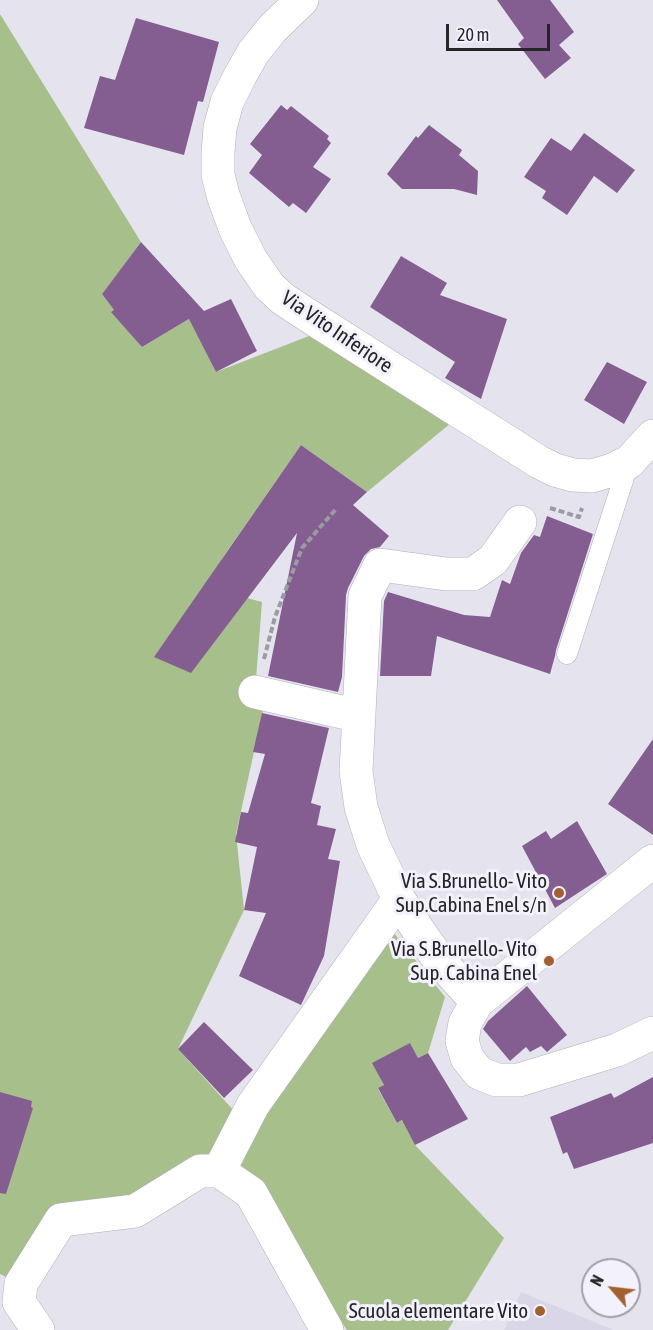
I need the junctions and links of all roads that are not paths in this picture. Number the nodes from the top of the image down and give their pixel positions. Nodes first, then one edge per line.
1 (302, 0) edge
2 (653, 436) edge
3 (629, 462) junction
4 (520, 522) dead end
5 (567, 654) dead end
6 (255, 692) road end
7 (359, 716) junction
8 (653, 861) edge
9 (399, 899) junction
10 (477, 1002) junction
11 (653, 1034) edge
12 (219, 1171) junction
13 (38, 1330) edge
14 (327, 1330) edge

1 - 3 street, Via Vito Inferiore
2 - 3 street, Via Vito Inferiore
3 - 5 lane
4 - 7 street
6 - 7 street
7 - 9 street
8 - 10 street
9 - 10 street
9 - 12 street
10 - 11 street
12 - 13 street
12 - 14 street

